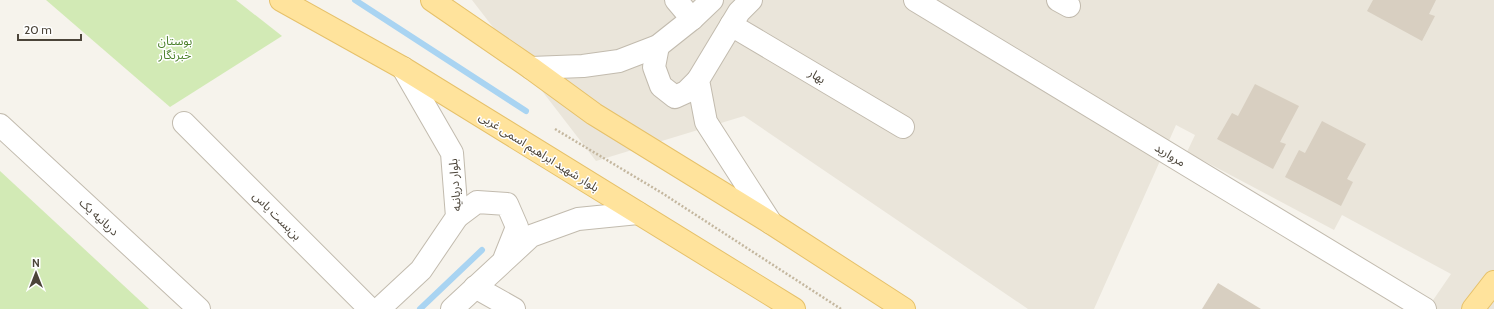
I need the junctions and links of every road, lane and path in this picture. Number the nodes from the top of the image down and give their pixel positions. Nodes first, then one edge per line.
1 (281, 0) edge
2 (432, 0) edge
3 (676, 0) edge
4 (712, 0) edge
5 (915, 0) edge
6 (740, 12) edge
7 (692, 19) junction
8 (658, 46) junction
9 (403, 68) junction
10 (531, 68) junction
11 (698, 80) junction
12 (184, 123) dead end
13 (0, 125) edge
14 (903, 127) dead end
15 (555, 129) dead end
16 (638, 213) junction
17 (457, 217) junction
18 (771, 223) junction
19 (503, 262) junction
20 (1494, 282) edge
21 (476, 287) junction
22 (199, 309) edge
23 (370, 309) edge
24 (379, 309) edge
25 (452, 309) edge
26 (514, 309) edge
27 (794, 309) edge
28 (841, 309) edge
29 (904, 309) edge
30 (1425, 309) edge
31 (1473, 309) edge

1 - 9 main road, بلوار شهید ابراهیم اسمی غربی
2 - 10 main road
3 - 7 street
4 - 7 street
5 - 30 street, مروارید
6 - 11 street
6 - 14 street, بهار
7 - 8 street
8 - 10 street
8 - 11 street
9 - 16 main road, بلوار شهید ابراهیم اسمی غربی
9 - 17 street, بلوار دریانیه
10 - 18 main road
11 - 18 street
12 - 23 street, بن‌بست یاس
13 - 22 street, دریانیه یک
15 - 28 path
16 - 19 street
16 - 27 main road, بلوار شهید ابراهیم اسمی غربی
17 - 19 street
17 - 24 street, بلوار دریانیه
18 - 29 main road
19 - 21 street
20 - 31 main road
21 - 25 street
21 - 26 street

